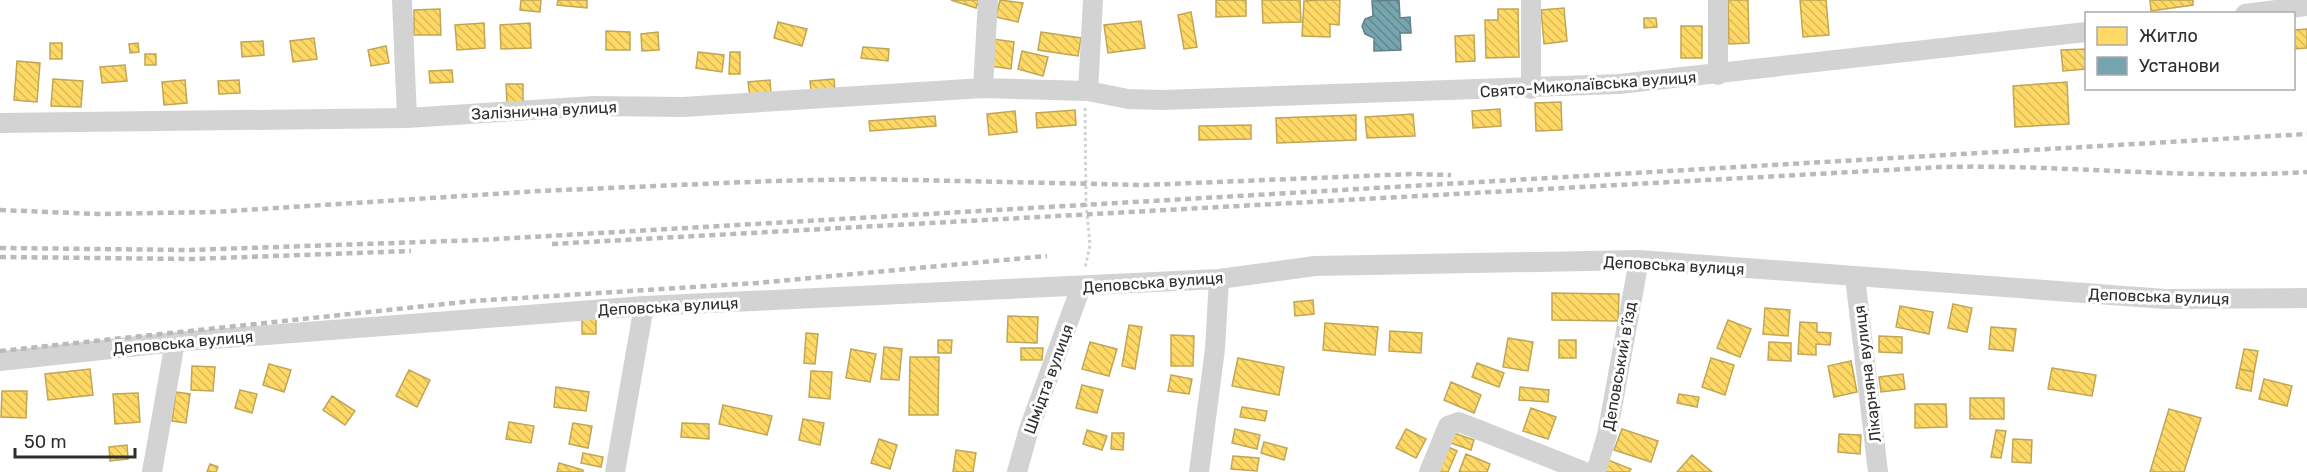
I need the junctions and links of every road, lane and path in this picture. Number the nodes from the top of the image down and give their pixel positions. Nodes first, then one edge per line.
1 (402, 0) edge
2 (988, 0) edge
3 (1093, 0) edge
4 (1531, 0) edge
5 (1718, 0) edge
6 (2307, 6) edge
7 (2260, 12) edge
8 (2085, 32) edge
9 (1718, 75) junction
10 (983, 88) junction
11 (1532, 89) junction
12 (1088, 91) junction
13 (406, 118) junction
14 (0, 123) edge
15 (1638, 260) junction
16 (1855, 277) junction
17 (1219, 279) junction
18 (1081, 287) junction
19 (2307, 298) edge
20 (644, 306) junction
21 (175, 342) junction
22 (0, 361) edge
23 (152, 472) edge
24 (615, 472) edge
25 (1017, 472) edge
26 (1198, 472) edge
27 (1429, 472) edge
28 (1585, 472) edge
29 (1596, 472) edge
30 (1878, 472) edge

1 - 13 street
2 - 10 street
3 - 12 street
4 - 11 street
5 - 9 street
6 - 7 street
8 - 9 street, Свято-Миколаївська вулиця
9 - 11 street, Свято-Миколаївська вулиця
10 - 12 street, Залізнична вулиця
10 - 13 street, Залізнична вулиця
11 - 12 street, Свято-Миколаївська вулиця
12 - 18 path
13 - 14 street, Залізнична вулиця
15 - 16 street, Деповська вулиця
15 - 17 street, Деповська вулиця
15 - 29 street, Деповський в’їзд
16 - 19 street, Деповська вулиця
16 - 30 street, Лікарняна вулиця
17 - 18 street, Деповська вулиця
17 - 26 street
18 - 20 street, Деповська вулиця
18 - 25 street, Шмідта вулиця
20 - 21 street, Деповська вулиця
20 - 24 street
21 - 22 street, Деповська вулиця
21 - 23 street
27 - 28 street

